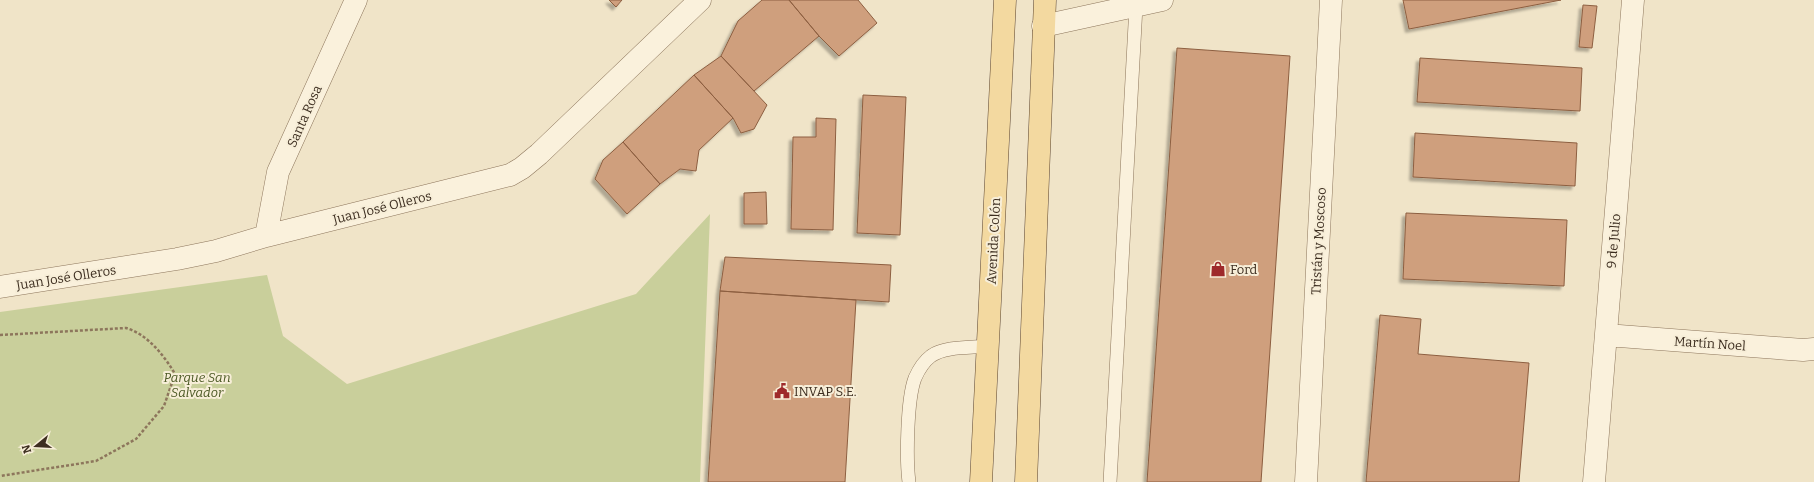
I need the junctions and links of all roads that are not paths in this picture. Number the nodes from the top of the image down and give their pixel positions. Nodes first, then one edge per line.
1 (356, 0) edge
2 (700, 0) edge
3 (1005, 0) edge
4 (1045, 0) edge
5 (1162, 0) edge
6 (1331, 0) edge
7 (1633, 0) edge
8 (1136, 6) junction
9 (1043, 26) junction
10 (266, 236) junction
11 (0, 287) edge
12 (1606, 335) junction
13 (988, 346) junction
14 (1814, 349) edge
15 (909, 482) edge
16 (981, 482) edge
17 (1026, 482) edge
18 (1110, 482) edge
19 (1306, 482) edge
20 (1594, 482) edge

1 - 10 street, Santa Rosa
2 - 10 street, Juan José Olleros
3 - 13 main road, Avenida Colón
4 - 9 main road
5 - 8 street
6 - 19 street, Tristán y Moscoso
7 - 12 street, 9 de Julio
8 - 9 street
8 - 18 lane
9 - 17 main road
10 - 11 street, Juan José Olleros
12 - 14 street, Martín Noel
12 - 20 street, 9 de Julio
13 - 15 lane
13 - 16 main road, Avenida Colón

